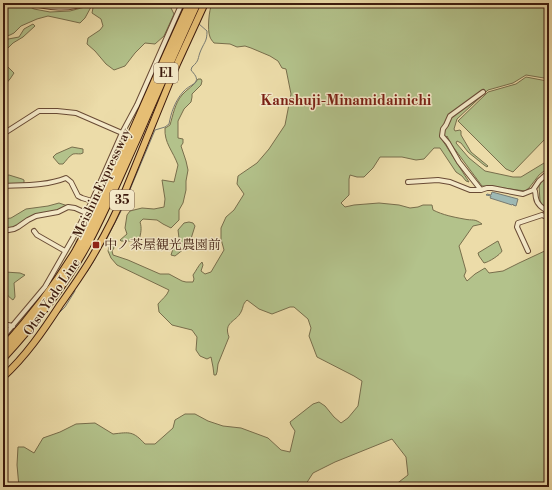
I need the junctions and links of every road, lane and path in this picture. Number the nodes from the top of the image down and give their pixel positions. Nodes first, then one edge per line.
1 (33, 3) edge
2 (84, 3) edge
3 (182, 3) edge
4 (190, 3) edge
5 (197, 3) edge
6 (206, 3) edge
7 (483, 92) dead end
8 (124, 133) junction
9 (3, 134) edge
10 (549, 172) edge
11 (408, 182) dead end
12 (3, 186) edge
13 (534, 189) junction
14 (481, 190) junction
15 (92, 201) junction
16 (549, 212) edge
17 (86, 213) junction
18 (549, 218) edge
19 (3, 231) edge
20 (34, 231) dead end
21 (66, 251) junction
22 (528, 251) dead end
23 (4, 297) dead end
24 (3, 303) edge
25 (3, 324) edge
26 (13, 326) junction
27 (3, 337) edge
28 (3, 348) edge
29 (3, 358) edge
30 (3, 377) edge

1 - 2 street
3 - 8 street
4 - 28 highway, Meishin Expressway / E1
5 - 29 highway, Meishin Expressway / E1
6 - 30 main road, Otsu Yodo Line / 35
7 - 14 street
8 - 9 street
8 - 15 street
10 - 13 street
11 - 14 street
12 - 15 street
13 - 14 street
13 - 16 street
15 - 17 street
17 - 19 street
17 - 21 street
18 - 22 street
20 - 21 street
21 - 26 street
23 - 24 street
25 - 26 street
26 - 27 street

